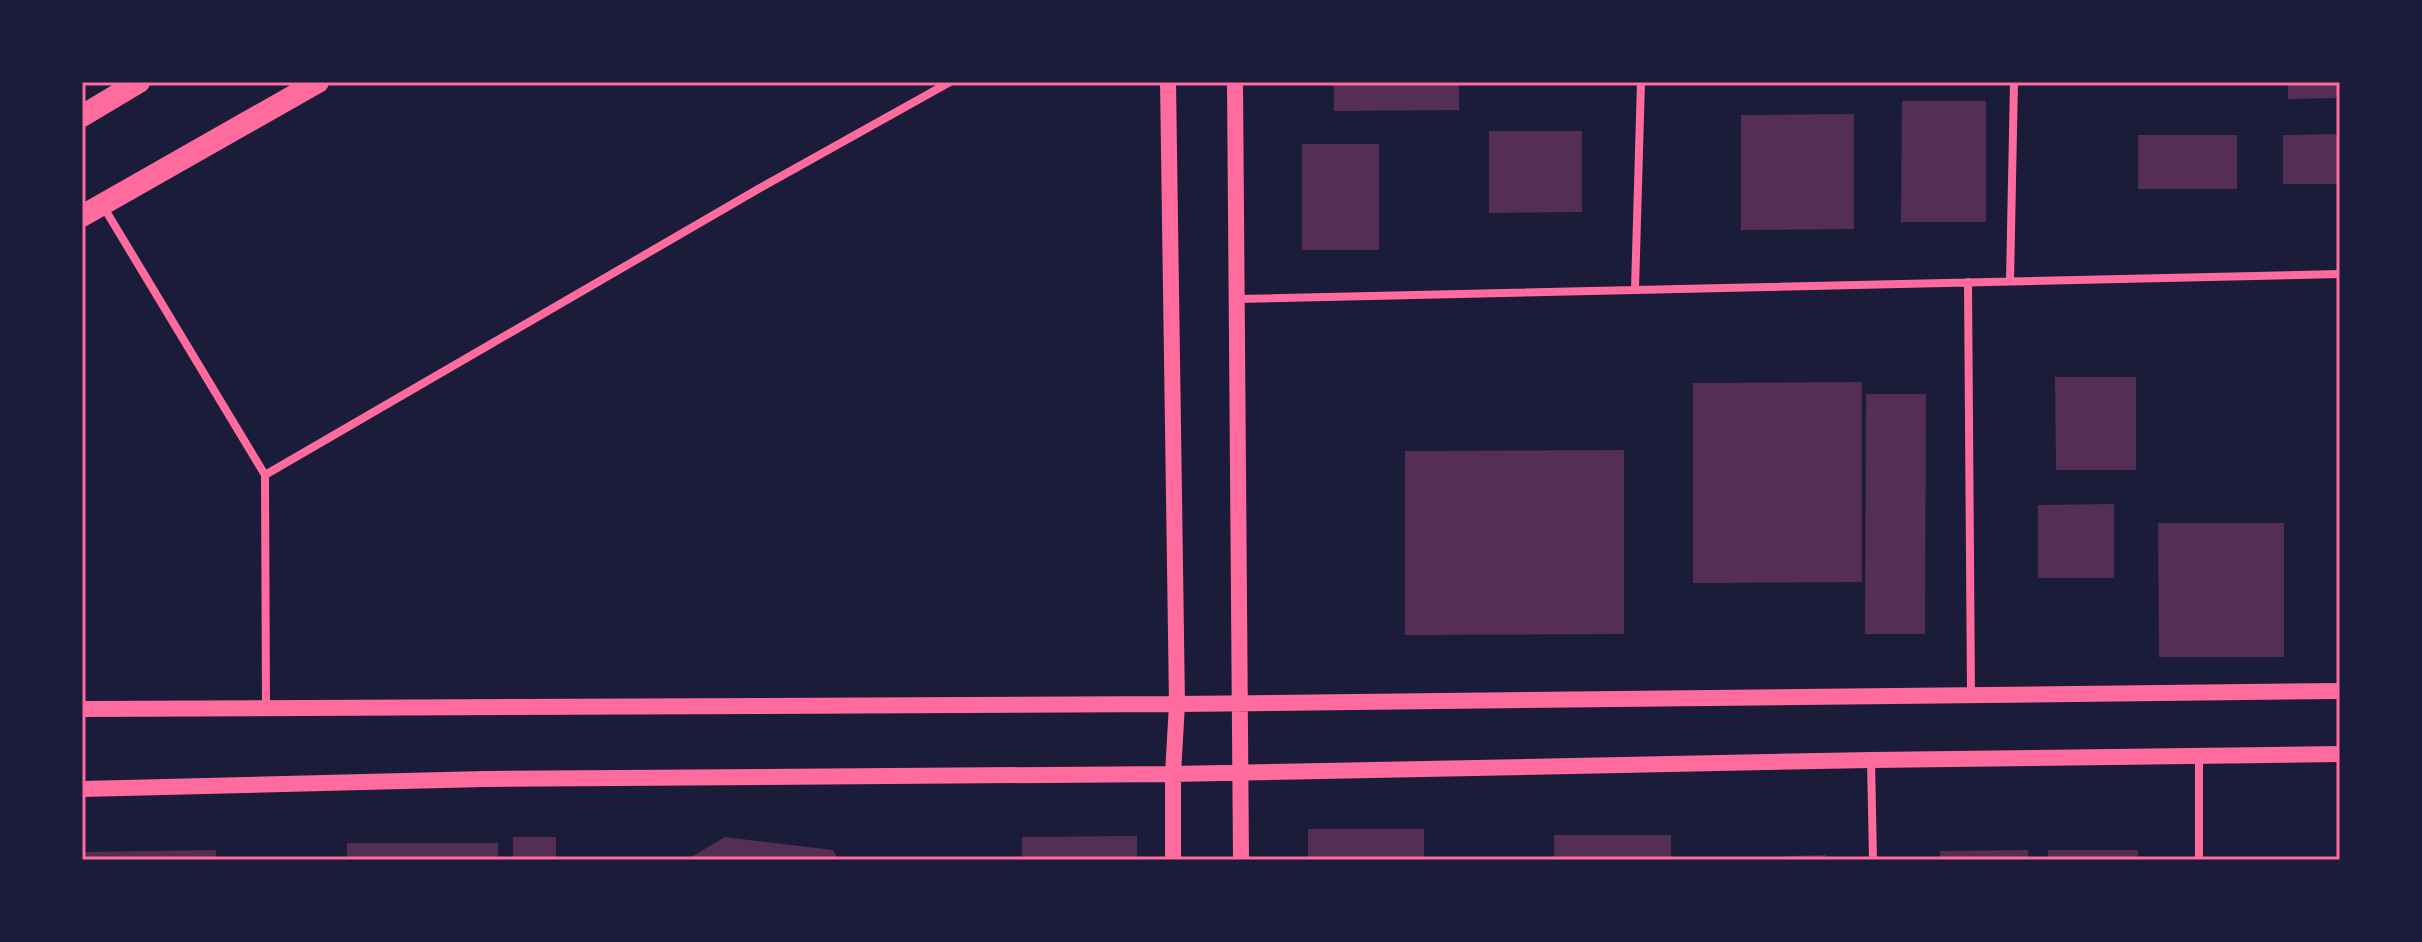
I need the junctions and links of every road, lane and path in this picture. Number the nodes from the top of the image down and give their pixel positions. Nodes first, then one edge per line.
1 (139, 82) edge
2 (318, 82) edge
3 (950, 82) edge
4 (1168, 82) edge
5 (1235, 82) edge
6 (1641, 82) edge
7 (2014, 82) edge
8 (82, 116) edge
9 (102, 204) junction
10 (82, 216) edge
11 (2340, 274) edge
12 (2010, 281) junction
13 (1968, 282) junction
14 (1635, 289) junction
15 (1237, 299) junction
16 (265, 475) junction
17 (2340, 691) edge
18 (1971, 696) junction
19 (1239, 703) junction
20 (1177, 704) junction
21 (266, 708) junction
22 (82, 709) edge
23 (2199, 754) junction
24 (2340, 754) edge
25 (1871, 760) junction
26 (1239, 772) junction
27 (1173, 774) junction
28 (82, 789) edge
29 (1173, 860) edge
30 (1241, 860) edge
31 (1873, 860) edge
32 (2199, 860) edge

1 - 8 highway
2 - 9 highway
3 - 16 street
4 - 20 main road
5 - 15 main road
6 - 14 street
7 - 12 street
9 - 10 highway
9 - 16 street
11 - 12 street
12 - 13 street
13 - 14 street
13 - 18 street
14 - 15 street
15 - 19 main road
16 - 21 street
17 - 18 main road
18 - 19 main road
19 - 20 main road
19 - 26 main road
20 - 21 main road
20 - 27 main road
21 - 22 main road
23 - 24 main road
23 - 25 main road
23 - 32 street
25 - 26 main road
25 - 31 street
26 - 27 main road
26 - 30 main road
27 - 28 main road
27 - 29 main road

